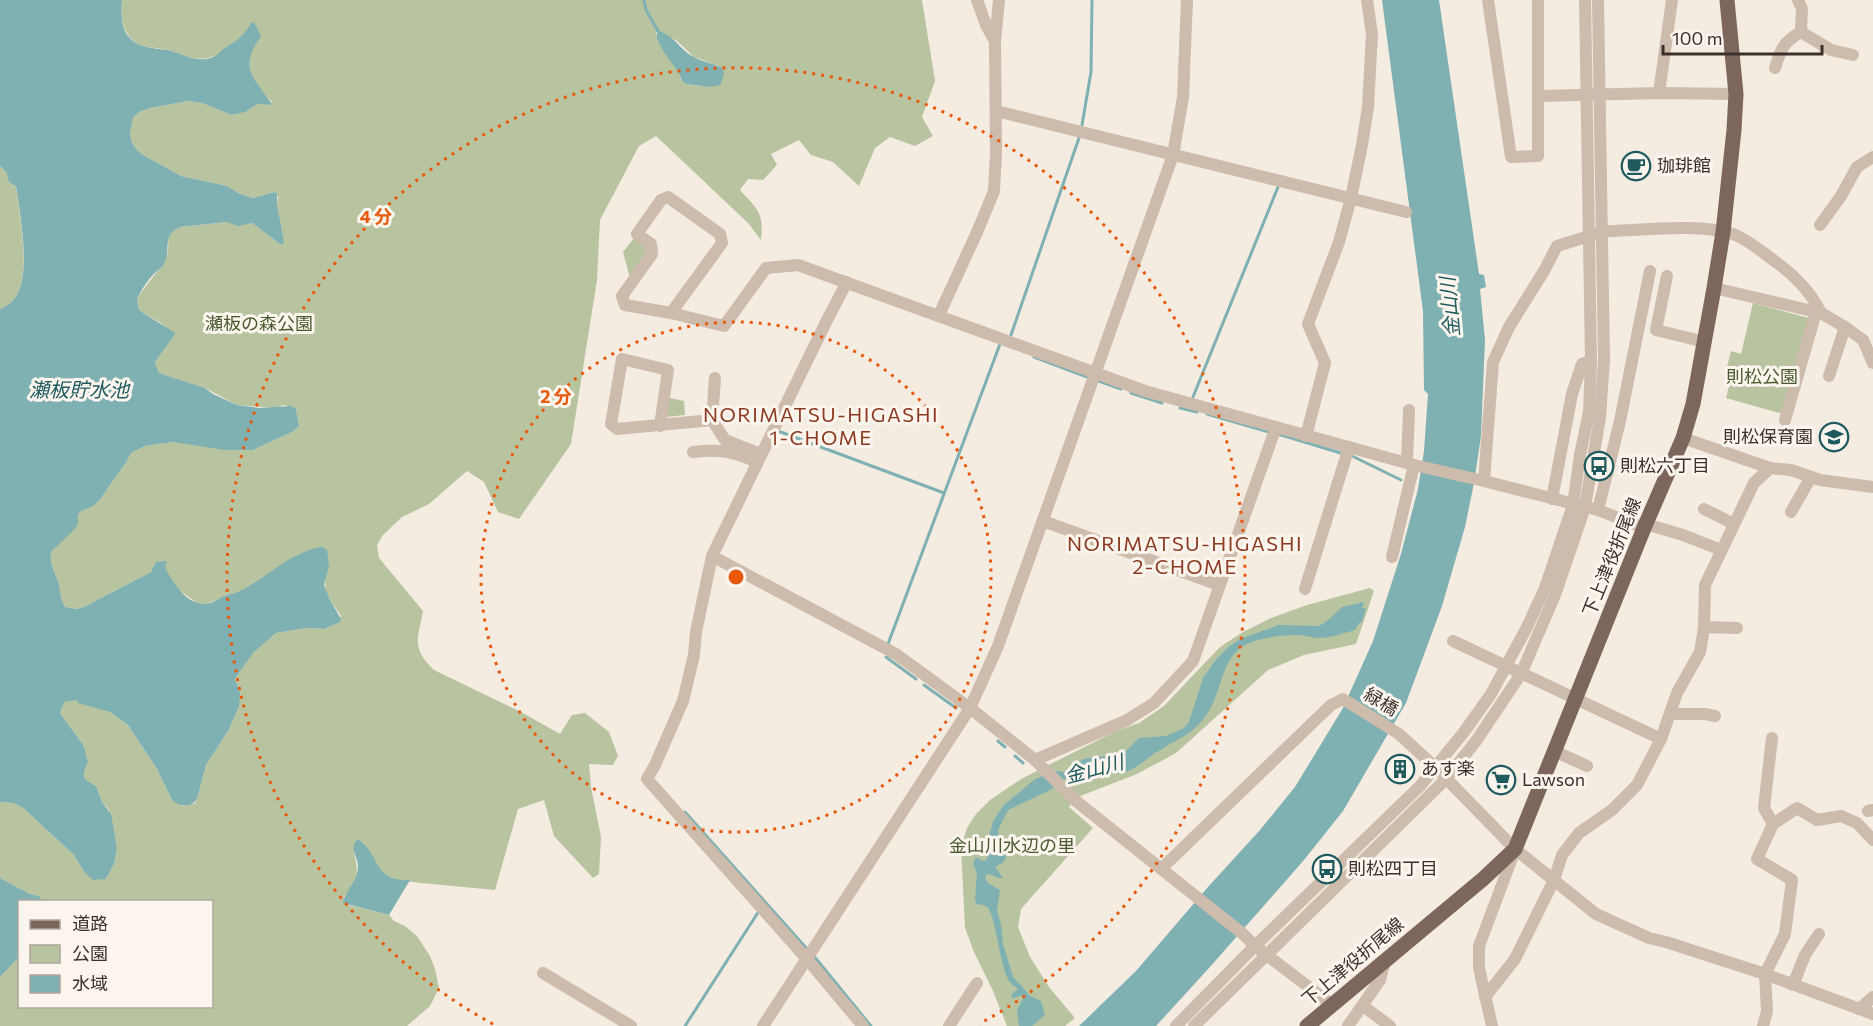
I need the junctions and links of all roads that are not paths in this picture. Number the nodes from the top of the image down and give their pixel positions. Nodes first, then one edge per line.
1 (976, 0) edge
2 (999, 0) edge
3 (1187, 0) edge
4 (1367, 0) edge
5 (1488, 0) edge
6 (1538, 0) edge
7 (1585, 0) edge
8 (1598, 0) edge
9 (1672, 0) edge
10 (1727, 0) edge
11 (1798, 0) edge
12 (1801, 32) junction
13 (995, 41) junction
14 (1853, 55) dead end
15 (1775, 68) dead end
16 (1659, 93) junction
17 (1592, 94) junction
18 (1736, 94) junction
19 (1539, 96) junction
20 (996, 111) junction
21 (1173, 155) junction
22 (1873, 157) edge
23 (1351, 198) junction
24 (1406, 212) dead end
25 (1820, 225) dead end
26 (1602, 232) junction
27 (1723, 232) junction
28 (1589, 236) junction
29 (1650, 271) dead end
30 (1667, 276) dead end
31 (847, 282) junction
32 (1714, 288) junction
33 (1818, 313) junction
34 (671, 314) junction
35 (939, 315) junction
36 (1845, 327) junction
37 (1705, 342) junction
38 (1591, 361) junction
39 (1873, 363) edge
40 (1829, 376) dead end
41 (715, 378) dead end
42 (1094, 379) junction
43 (1601, 409) junction
44 (1409, 410) dead end
45 (1622, 410) junction
46 (712, 420) junction
47 (1785, 420) dead end
48 (660, 426) junction
49 (1276, 427) junction
50 (1306, 436) junction
51 (1683, 438) junction
52 (693, 452) dead end
53 (1347, 454) junction
54 (759, 458) junction
55 (1413, 464) junction
56 (1770, 468) junction
57 (1811, 477) junction
58 (1482, 481) junction
59 (1873, 487) edge
60 (1552, 499) junction
61 (1579, 506) junction
62 (1598, 510) junction
63 (1704, 510) dead end
64 (1791, 512) dead end
65 (1043, 521) junction
66 (1734, 524) junction
67 (1645, 526) junction
68 (1721, 550) junction
69 (712, 556) junction
70 (1392, 557) dead end
71 (1219, 585) junction
72 (1305, 589) dead end
73 (1704, 627) junction
74 (1737, 628) dead end
75 (1453, 641) dead end
76 (1506, 667) junction
77 (1521, 674) junction
78 (1575, 698) junction
79 (970, 708) junction
80 (1670, 714) junction
81 (1715, 716) dead end
82 (1772, 738) dead end
83 (1661, 739) junction
84 (1554, 751) junction
85 (1035, 760) junction
86 (1587, 766) dead end
87 (1436, 768) junction
88 (1446, 779) junction
89 (1773, 824) junction
90 (1873, 840) edge
91 (1515, 849) junction
92 (1161, 869) junction
93 (1554, 880) junction
94 (1820, 934) dead end
95 (1255, 946) junction
96 (1267, 955) junction
97 (807, 959) junction
98 (1385, 961) junction
99 (543, 973) dead end
100 (1765, 974) junction
101 (977, 983) dead end
102 (1793, 985) junction
103 (1485, 997) junction
104 (1873, 997) edge
105 (1331, 1004) junction
106 (1363, 1006) junction
107 (1858, 1009) junction
108 (1873, 1014) edge
109 (1202, 1024) edge
110 (631, 1026) edge
111 (763, 1026) edge
112 (863, 1026) edge
113 (949, 1026) edge
114 (1176, 1026) edge
115 (1307, 1026) edge
116 (1348, 1026) edge
117 (1390, 1026) edge
118 (1492, 1026) edge
119 (1763, 1026) edge

1 - 13 street
2 - 13 street
3 - 21 street
4 - 23 street
5 - 19 street
6 - 19 street
7 - 17 street
8 - 17 street
9 - 16 street
10 - 18 main road, 下上津役折尾線
11 - 12 street
12 - 14 street
12 - 15 street
13 - 20 street
16 - 17 street
16 - 18 street
17 - 19 street
17 - 26 street
17 - 28 street
18 - 27 main road, 下上津役折尾線
20 - 21 street
20 - 35 street
21 - 23 street
21 - 42 street
22 - 25 street
23 - 24 street
23 - 50 street
26 - 27 street
26 - 28 street
26 - 43 street
27 - 32 main road, 下上津役折尾線
27 - 33 street
28 - 38 street
28 - 58 street
29 - 45 street
30 - 37 street
31 - 34 street
31 - 35 street
31 - 54 street
32 - 33 street
32 - 37 main road, 下上津役折尾線
33 - 36 street
33 - 47 street
34 - 34 street
35 - 42 street
36 - 39 street
36 - 40 street
37 - 51 main road, 下上津役折尾線
38 - 60 street
38 - 61 street
41 - 46 street
42 - 49 street
42 - 65 street
43 - 45 street
43 - 61 street
44 - 55 street
45 - 62 street
46 - 48 street
46 - 54 street
48 - 48 street
49 - 50 street
49 - 71 street
50 - 53 street
51 - 56 street
51 - 67 main road, 下上津役折尾線
52 - 54 street
53 - 55 street
53 - 72 street
54 - 69 street
55 - 58 street
55 - 70 street
56 - 57 street
56 - 66 street
57 - 59 street
57 - 64 street
58 - 60 street
60 - 61 street
61 - 62 street
61 - 76 street
61 - 77 street
62 - 67 street
63 - 66 street
65 - 71 street
65 - 79 street
66 - 68 street
67 - 68 street
67 - 78 main road, 下上津役折尾線
68 - 73 street
69 - 79 street
69 - 97 street
71 - 85 street
73 - 74 street
73 - 80 street
75 - 76 street
76 - 77 street
76 - 87 street
77 - 78 street
77 - 88 street
78 - 83 street
78 - 84 main road, 下上津役折尾線
79 - 85 street
79 - 97 street
80 - 81 street
80 - 83 street
82 - 89 street
83 - 93 street
84 - 86 street
84 - 91 main road, 下上津役折尾線
85 - 92 street
87 - 88 street, 緑橋
87 - 92 street, 緑橋
87 - 95 street
88 - 91 street, 緑橋
88 - 96 street
89 - 90 street
89 - 100 street
91 - 93 street, 緑橋
91 - 98 main road, 下上津役折尾線
91 - 103 street
92 - 95 street
93 - 100 street, 緑橋
93 - 103 street
94 - 102 street
95 - 96 street
95 - 114 street
96 - 105 street
96 - 109 street
97 - 111 street
97 - 112 street
98 - 105 main road, 下上津役折尾線
98 - 106 street
99 - 110 street
100 - 102 street, 緑橋
100 - 119 street
101 - 113 street
102 - 107 street, 緑橋
103 - 118 street
104 - 107 street
105 - 115 main road, 下上津役折尾線
106 - 116 street
106 - 117 street
107 - 108 street, 緑橋

